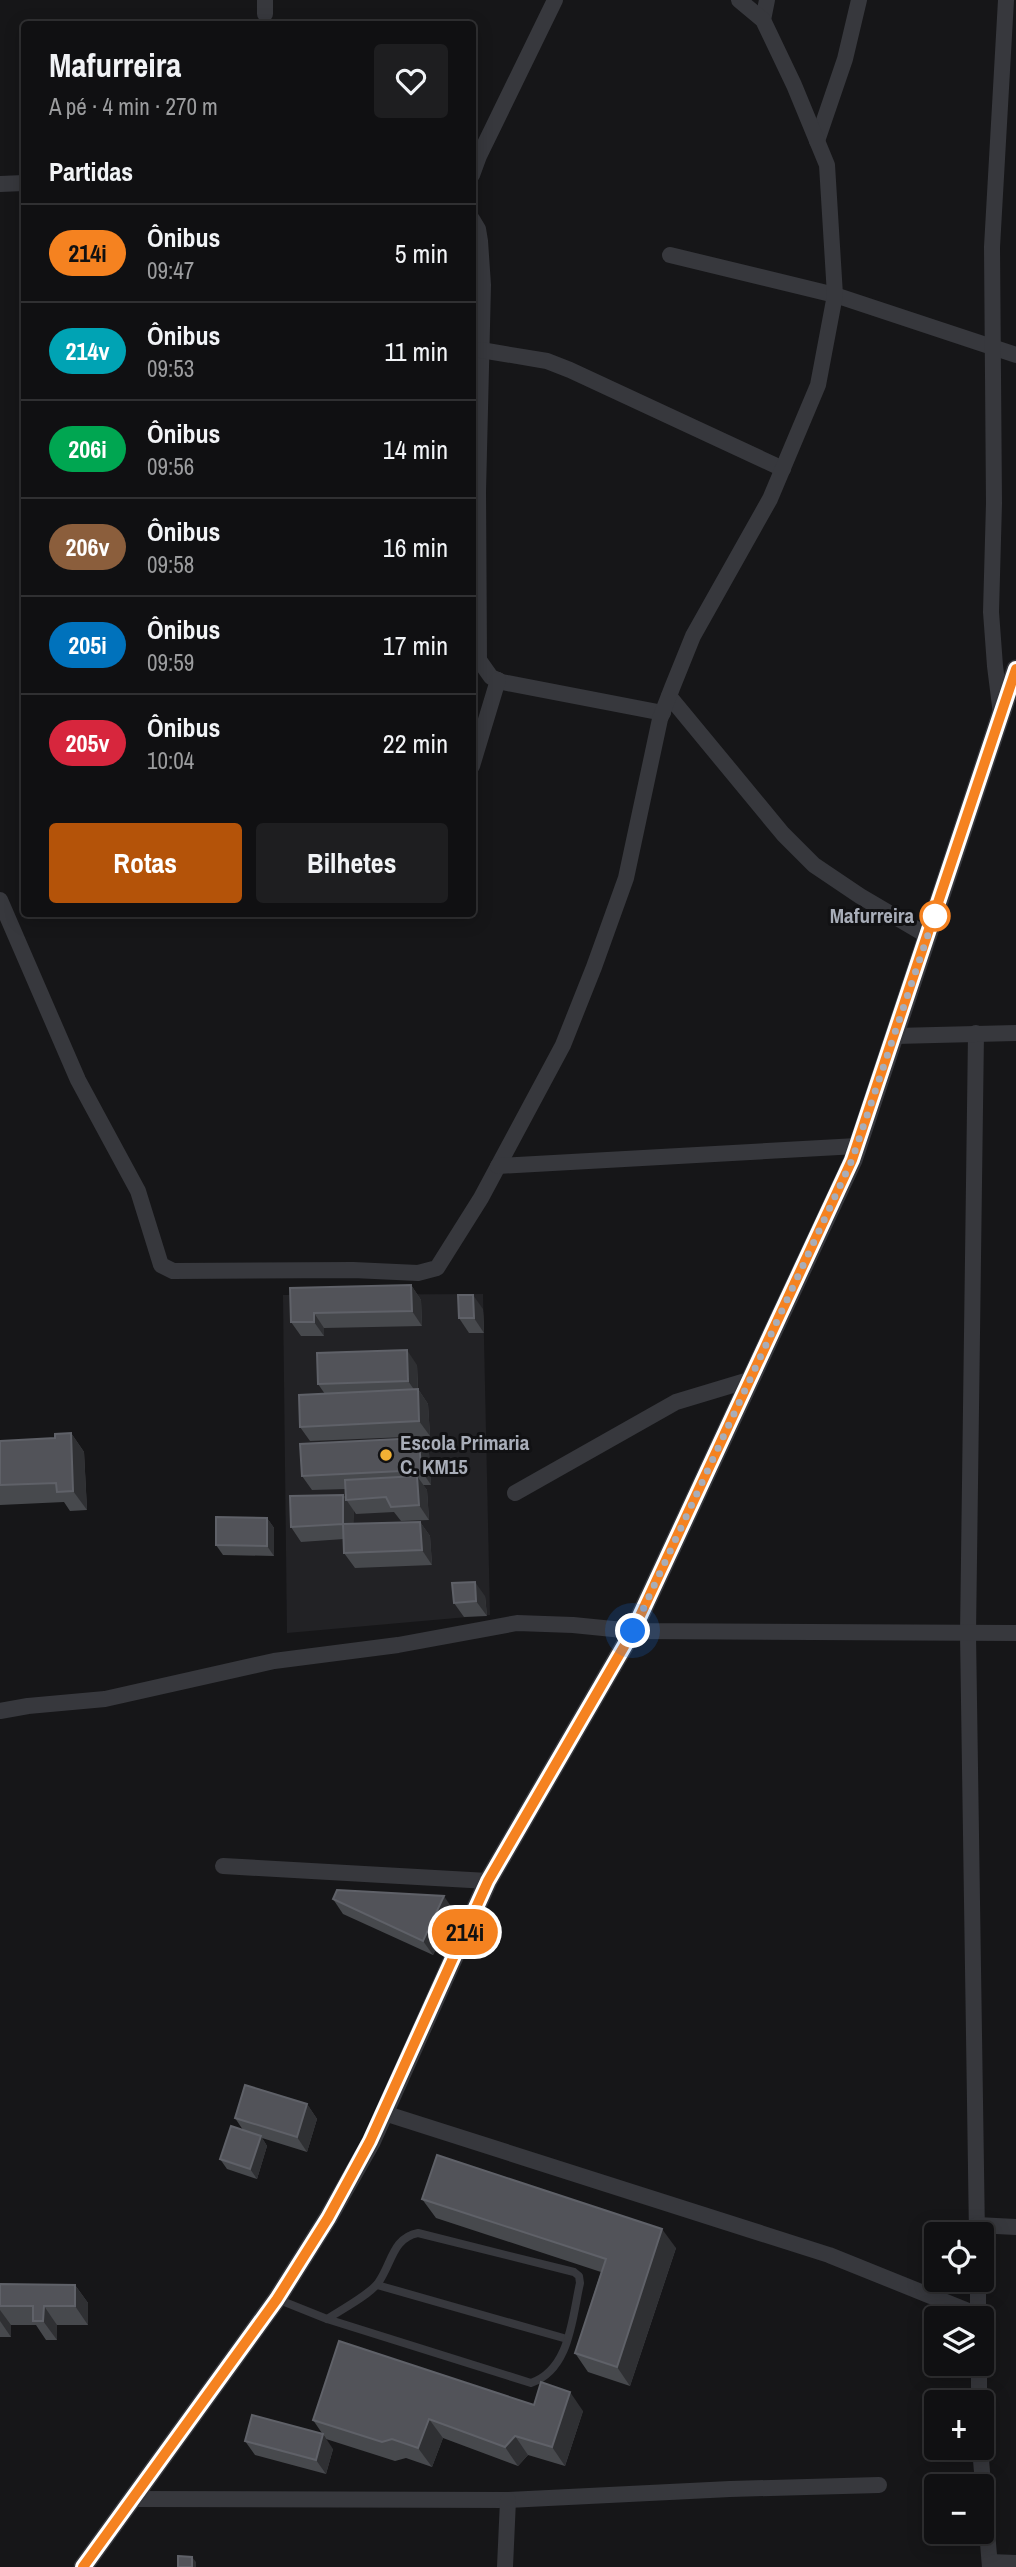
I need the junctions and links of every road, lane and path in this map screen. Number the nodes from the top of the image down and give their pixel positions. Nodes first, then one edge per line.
1 (555, 0) edge
2 (739, 0) edge
3 (767, 0) edge
4 (859, 0) edge
5 (1006, 0) edge
6 (763, 20) junction
7 (817, 141) junction
8 (476, 166) edge
9 (21, 183) edge
10 (0, 184) edge
11 (476, 225) edge
12 (670, 255) dead end
13 (835, 295) junction
14 (995, 348) junction
15 (481, 350) junction
16 (1016, 355) edge
17 (783, 469) junction
18 (1016, 669) edge
19 (498, 680) junction
20 (669, 696) junction
21 (663, 713) junction
22 (1001, 714) junction
23 (476, 753) edge
24 (0, 900) edge
25 (928, 936) junction
26 (976, 1033) junction
27 (1016, 1033) edge
28 (895, 1036) junction
29 (857, 1146) junction
30 (498, 1166) junction
31 (749, 1380) junction
32 (514, 1493) dead end
33 (633, 1631) junction
34 (1016, 1633) edge
35 (968, 1634) junction
36 (0, 1711) edge
37 (223, 1866) dead end
38 (488, 1881) junction
39 (384, 2113) junction
40 (977, 2222) edge
41 (1016, 2227) edge
42 (994, 2229) edge
43 (377, 2285) junction
44 (277, 2299) junction
45 (952, 2306) edge
46 (327, 2319) junction
47 (567, 2339) junction
48 (980, 2460) edge
49 (879, 2485) dead end
50 (132, 2499) junction
51 (508, 2500) junction
52 (1016, 2563) edge
53 (990, 2564) edge
54 (83, 2567) edge
55 (505, 2567) edge

1 - 8 street
2 - 6 street
3 - 6 street
4 - 7 street
5 - 14 street
6 - 7 street
7 - 13 street
9 - 10 street
11 - 15 street
12 - 13 street
13 - 14 street
13 - 17 street
14 - 16 street
14 - 22 street
15 - 17 street
15 - 19 street
17 - 20 street
18 - 22 street
19 - 21 street
19 - 23 street
20 - 21 street
20 - 25 street
21 - 30 street
22 - 25 street
24 - 30 street
25 - 28 street
26 - 27 street
26 - 28 street
26 - 35 street
28 - 29 street
29 - 30 street
29 - 31 street
31 - 32 street
31 - 33 street
33 - 35 street
33 - 36 street
33 - 38 street
34 - 35 street
35 - 40 street
37 - 38 street
38 - 39 street
39 - 44 street
39 - 45 street
41 - 42 street
43 - 46 lane
43 - 47 lane
43 - 47 lane
44 - 46 lane
44 - 50 street
46 - 47 lane
48 - 53 street
49 - 51 street
50 - 51 street
50 - 54 street
51 - 55 street
52 - 53 street

